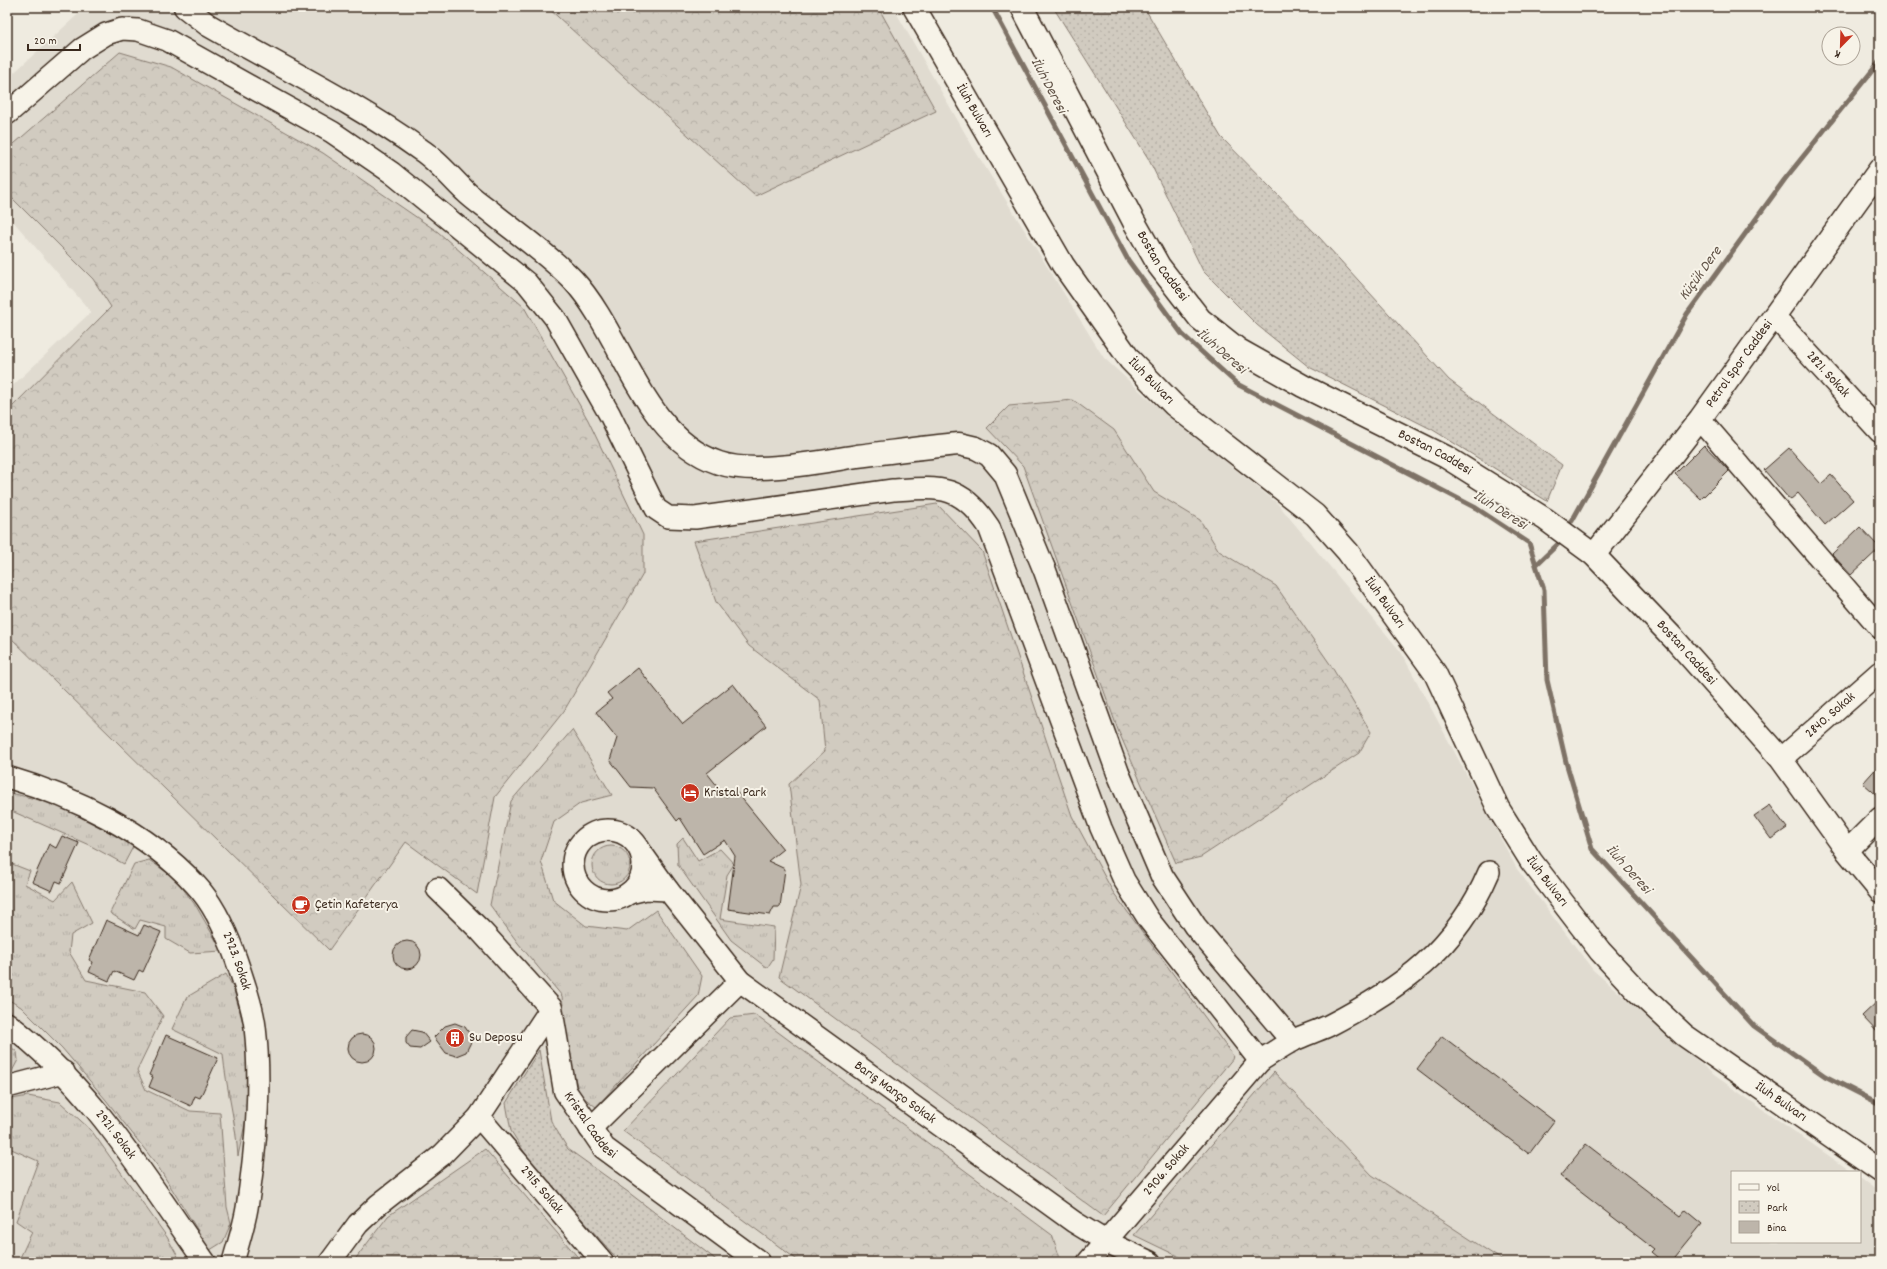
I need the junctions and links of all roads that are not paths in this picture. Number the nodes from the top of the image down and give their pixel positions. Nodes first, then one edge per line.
1 (185, 7) edge
2 (914, 7) edge
3 (1022, 7) edge
4 (7, 114) edge
5 (1877, 182) edge
6 (1774, 317) junction
7 (1700, 419) junction
8 (1880, 432) edge
9 (1594, 555) junction
10 (1880, 628) edge
11 (1880, 672) edge
12 (1781, 759) junction
13 (7, 777) edge
14 (1880, 818) edge
15 (640, 850) junction
16 (1848, 851) junction
17 (1489, 872) dead end
18 (438, 889) dead end
19 (668, 890) junction
20 (1880, 891) edge
21 (629, 893) junction
22 (740, 981) junction
23 (551, 1008) junction
24 (7, 1023) edge
25 (1292, 1041) junction
26 (1260, 1061) junction
27 (64, 1072) junction
28 (7, 1087) edge
29 (479, 1117) junction
30 (590, 1129) junction
31 (1880, 1171) edge
32 (1107, 1242) junction
33 (205, 1262) edge
34 (233, 1262) edge
35 (330, 1262) edge
36 (603, 1262) edge
37 (759, 1262) edge
38 (1088, 1262) edge
39 (1150, 1262) edge

1 - 25 street
2 - 31 street, İluh Bulvarı
3 - 9 street, Bostan Caddesi
4 - 26 street
5 - 6 street, Petrol Spor Caddesi
6 - 7 street, Petrol Spor Caddesi
6 - 8 street, 2821. Sokak
7 - 9 street, Petrol Spor Caddesi
7 - 10 street
9 - 12 street, Bostan Caddesi
11 - 12 street, 2840. Sokak
12 - 16 street, Bostan Caddesi
13 - 34 street, 2923. Sokak
14 - 16 street
15 - 19 street, Barış Manço Sokak
15 - 21 street
15 - 21 street
16 - 20 street, Bostan Caddesi
17 - 25 street, 2906. Sokak
18 - 23 street
19 - 21 street
19 - 22 street, Barış Manço Sokak
22 - 30 street
22 - 32 street, Barış Manço Sokak
23 - 29 street
23 - 30 street, Kristal Caddesi
24 - 27 street, 2921. Sokak
25 - 26 street, 2906. Sokak
26 - 32 street, 2906. Sokak
27 - 28 street
27 - 33 street, 2921. Sokak
29 - 35 street
29 - 36 street, 2915. Sokak
30 - 37 street, Kristal Caddesi
32 - 38 street, 2906. Sokak
32 - 39 street, Barış Manço Sokak

